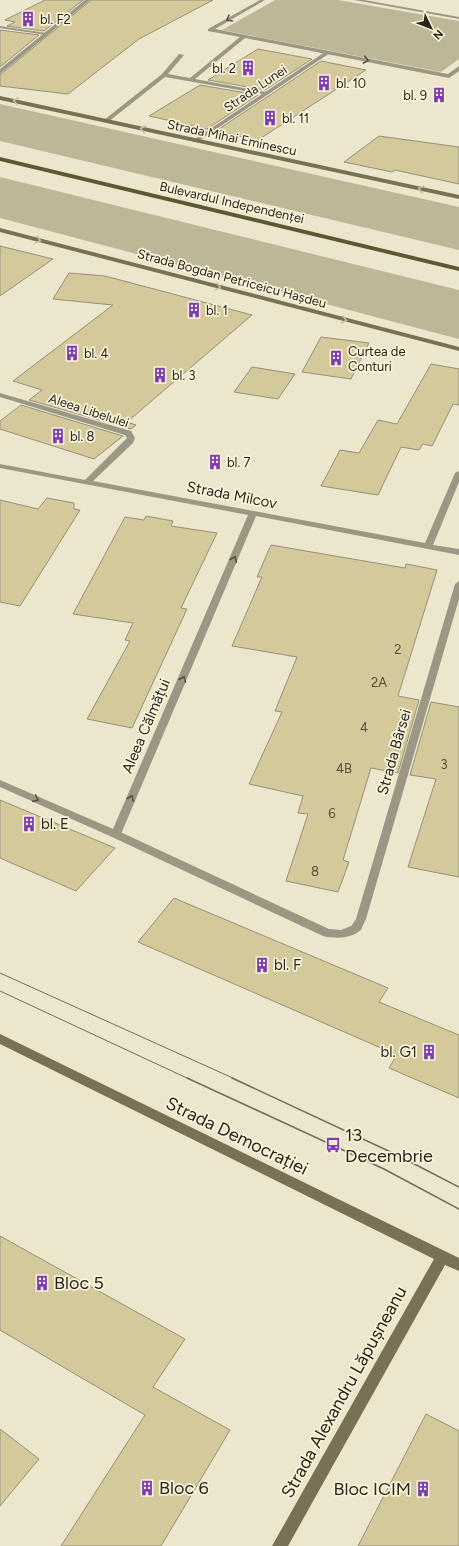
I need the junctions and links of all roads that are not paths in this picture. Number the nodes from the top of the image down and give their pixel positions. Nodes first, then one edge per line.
1 (88, 0) edge
2 (263, 0) edge
3 (356, 0) edge
4 (459, 18) edge
5 (0, 27) edge
6 (46, 34) junction
7 (243, 37) junction
8 (327, 52) junction
9 (181, 56) dead end
10 (459, 68) edge
11 (0, 72) edge
12 (164, 75) junction
13 (191, 80) junction
14 (266, 94) junction
15 (0, 98) edge
16 (106, 121) junction
17 (195, 141) junction
18 (0, 159) edge
19 (459, 197) edge
20 (0, 230) edge
21 (459, 269) edge
22 (459, 349) edge
23 (0, 395) edge
24 (0, 466) edge
25 (459, 473) edge
26 (87, 482) junction
27 (253, 513) junction
28 (428, 546) junction
29 (459, 552) edge
30 (459, 584) edge
31 (0, 784) edge
32 (116, 834) junction
33 (0, 1039) edge
34 (442, 1257) junction
35 (459, 1265) edge
36 (280, 1546) edge

1 - 6 street
2 -> 7 street
3 - 4 street
5 - 6 street
6 - 11 street
7 - 8 street
7 - 13 street
8 -> 10 street
8 - 14 street, Strada Lunei
9 - 12 street
12 - 13 street
12 - 16 street
13 - 14 street
14 - 17 street, Strada Lunei
16 -> 15 street, Strada Mihai Eminescu
17 -> 16 street, Strada Mihai Eminescu
19 -> 17 street, Strada Mihai Eminescu
18 - 21 main road, Bulevardul Independenței
20 -> 22 street, Strada Bogdan Petriceicu Hașdeu
23 - 26 street, Aleea Libelulei
24 - 26 street, Strada Milcov
25 - 28 street
26 - 27 street, Strada Milcov
27 - 28 street, Strada Milcov
32 -> 27 street, Aleea Călmățui
28 - 29 street, Strada Milcov
30 - 32 street, Strada Bârsei
31 -> 32 street
33 - 34 street, Strada Democrației
34 - 35 street, Strada Democrației
34 - 36 street, Strada Alexandru Lăpușneanu

